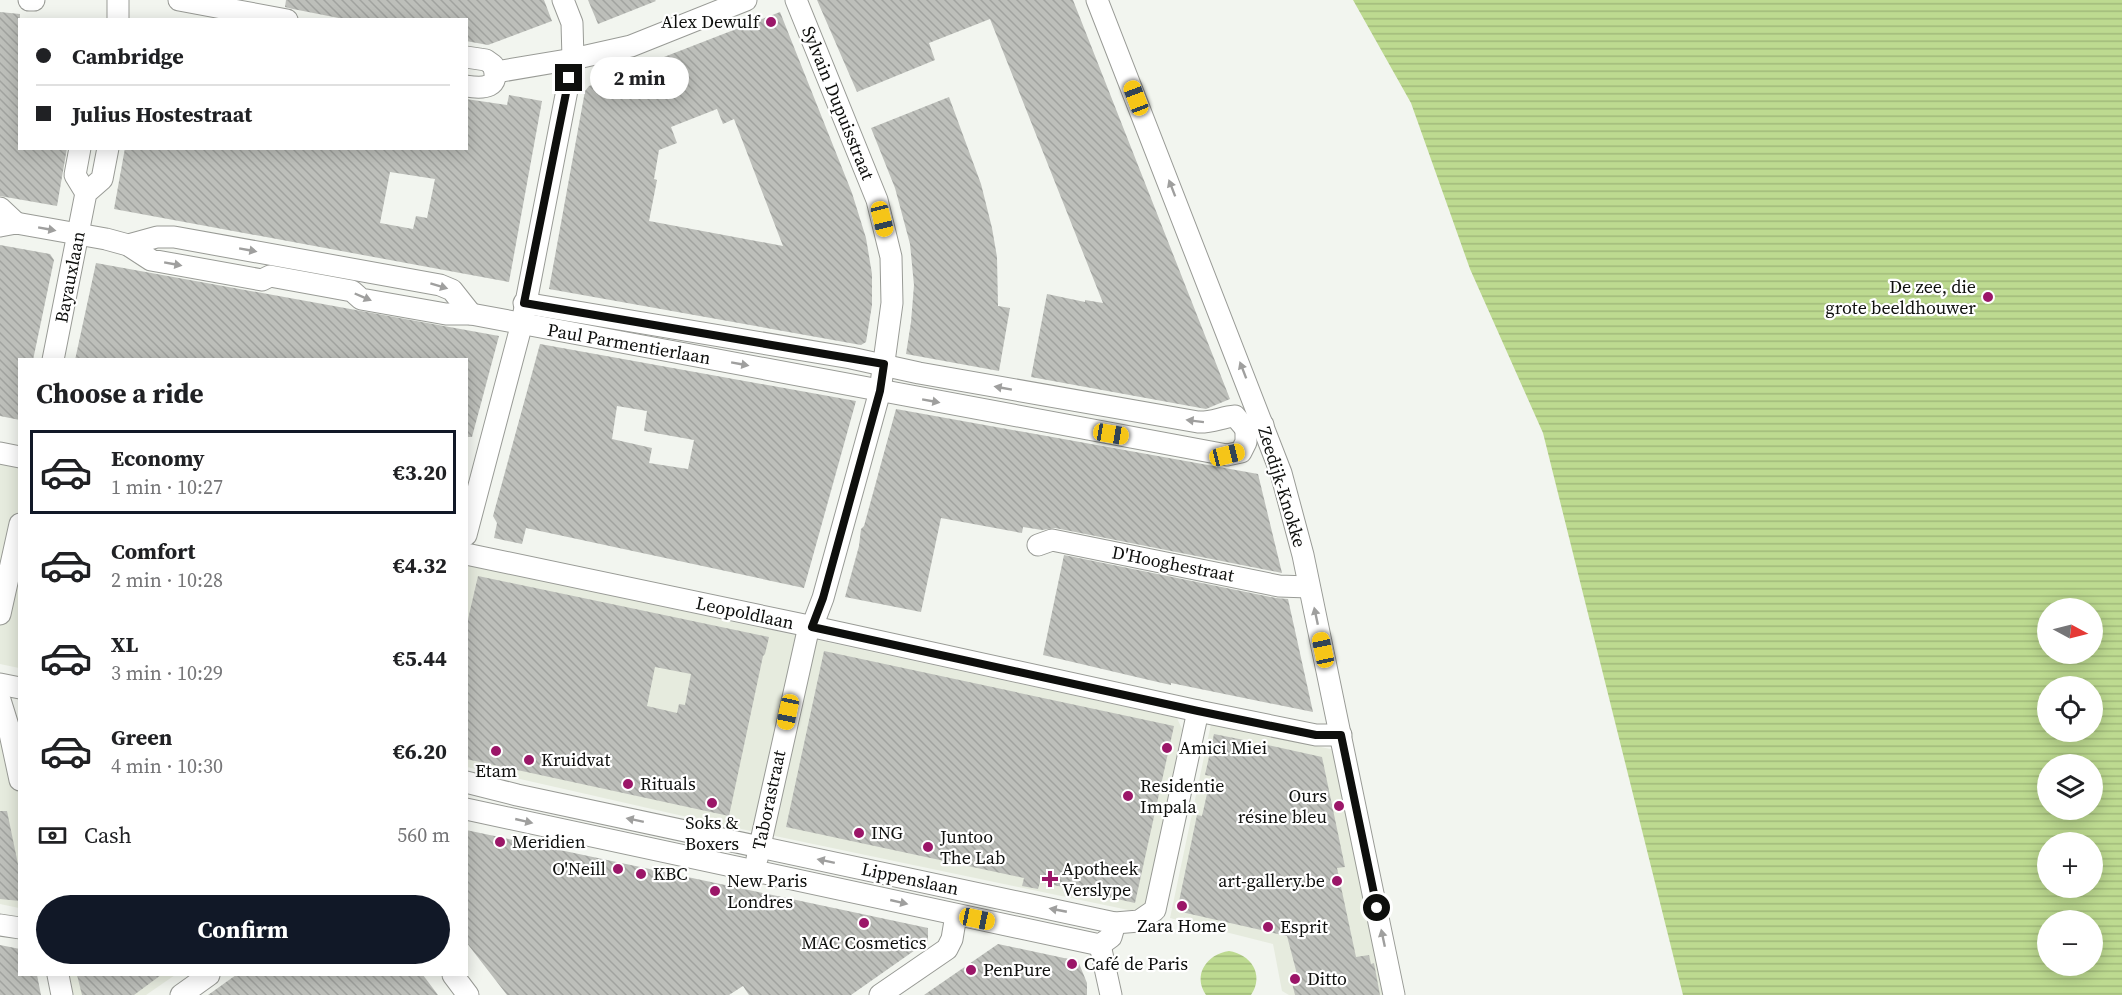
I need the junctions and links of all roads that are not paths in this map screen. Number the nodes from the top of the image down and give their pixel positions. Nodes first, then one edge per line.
1 (29, 0) edge
2 (34, 0) edge
3 (118, 0) edge
4 (179, 0) edge
5 (563, 0) edge
6 (746, 0) edge
7 (796, 0) edge
8 (1097, 0) edge
9 (118, 18) edge
10 (276, 18) edge
11 (468, 57) edge
12 (573, 59) junction
13 (496, 72) junction
14 (468, 86) edge
15 (80, 150) edge
16 (108, 150) edge
17 (86, 193) junction
18 (0, 208) edge
19 (8, 225) edge
20 (79, 234) junction
21 (523, 313) junction
22 (54, 358) edge
23 (884, 364) junction
24 (880, 391) junction
25 (1255, 427) junction
26 (0, 453) edge
27 (18, 457) edge
28 (468, 527) edge
29 (18, 533) edge
30 (1038, 545) dead end
31 (468, 554) edge
32 (1309, 587) junction
33 (0, 614) edge
34 (810, 626) junction
35 (0, 684) edge
36 (18, 688) edge
37 (6, 707) edge
38 (1198, 711) junction
39 (1341, 735) junction
40 (18, 771) edge
41 (468, 783) edge
42 (468, 808) edge
43 (759, 846) junction
44 (754, 869) junction
45 (956, 915) junction
46 (1115, 923) junction
47 (0, 925) edge
48 (18, 928) edge
49 (1100, 945) junction
50 (58, 976) edge
51 (209, 976) edge
52 (454, 976) edge
53 (62, 995) edge
54 (181, 995) edge
55 (468, 995) edge
56 (880, 995) edge
57 (1111, 995) edge
58 (1394, 995) edge

1 - 2 street
3 - 9 street
4 - 10 street
5 - 12 street
6 - 12 street
7 - 23 street, Sylvain Dupuisstraat
25 -> 8 street, Zeedijk-Knokke
11 - 13 street
12 - 13 street
12 - 21 street
13 - 14 street
15 - 17 street, Bayauxlaan
16 - 17 street, Bayauxlaan
17 - 20 street, Bayauxlaan
18 - 19 street
19 -> 20 street, Paul Parmentierlaan
20 -> 21 street, Paul Parmentierlaan
20 - 22 street, Bayauxlaan
21 - 23 street, Paul Parmentierlaan
21 -> 24 street, Paul Parmentierlaan
21 - 28 street
23 - 24 street, Sylvain Dupuisstraat
25 -> 23 street, Paul Parmentierlaan
24 -> 25 street, Paul Parmentierlaan
24 - 34 street, Sylvain Dupuisstraat
25 - 32 street, Zeedijk-Knokke
26 - 27 street
29 - 33 street
30 - 32 street, D'Hooghestraat
31 - 34 street, Leopoldlaan
39 -> 32 street, Zeedijk-Knokke
34 - 38 street, Leopoldlaan
34 - 43 street, Taborastraat
35 - 36 street
37 - 40 street
38 - 39 street, Leopoldlaan
38 - 46 street
58 -> 39 street, Zeedijk-Knokke
43 -> 41 street, Lippenslaan
42 -> 44 street, Lippenslaan
43 - 44 street, Taborastraat
46 -> 43 street, Lippenslaan
44 -> 45 street, Lippenslaan
45 - 49 street, Lippenslaan
45 - 56 street
46 - 49 street
47 - 48 street
49 - 57 street
50 - 53 street
51 - 54 street
52 - 55 street

